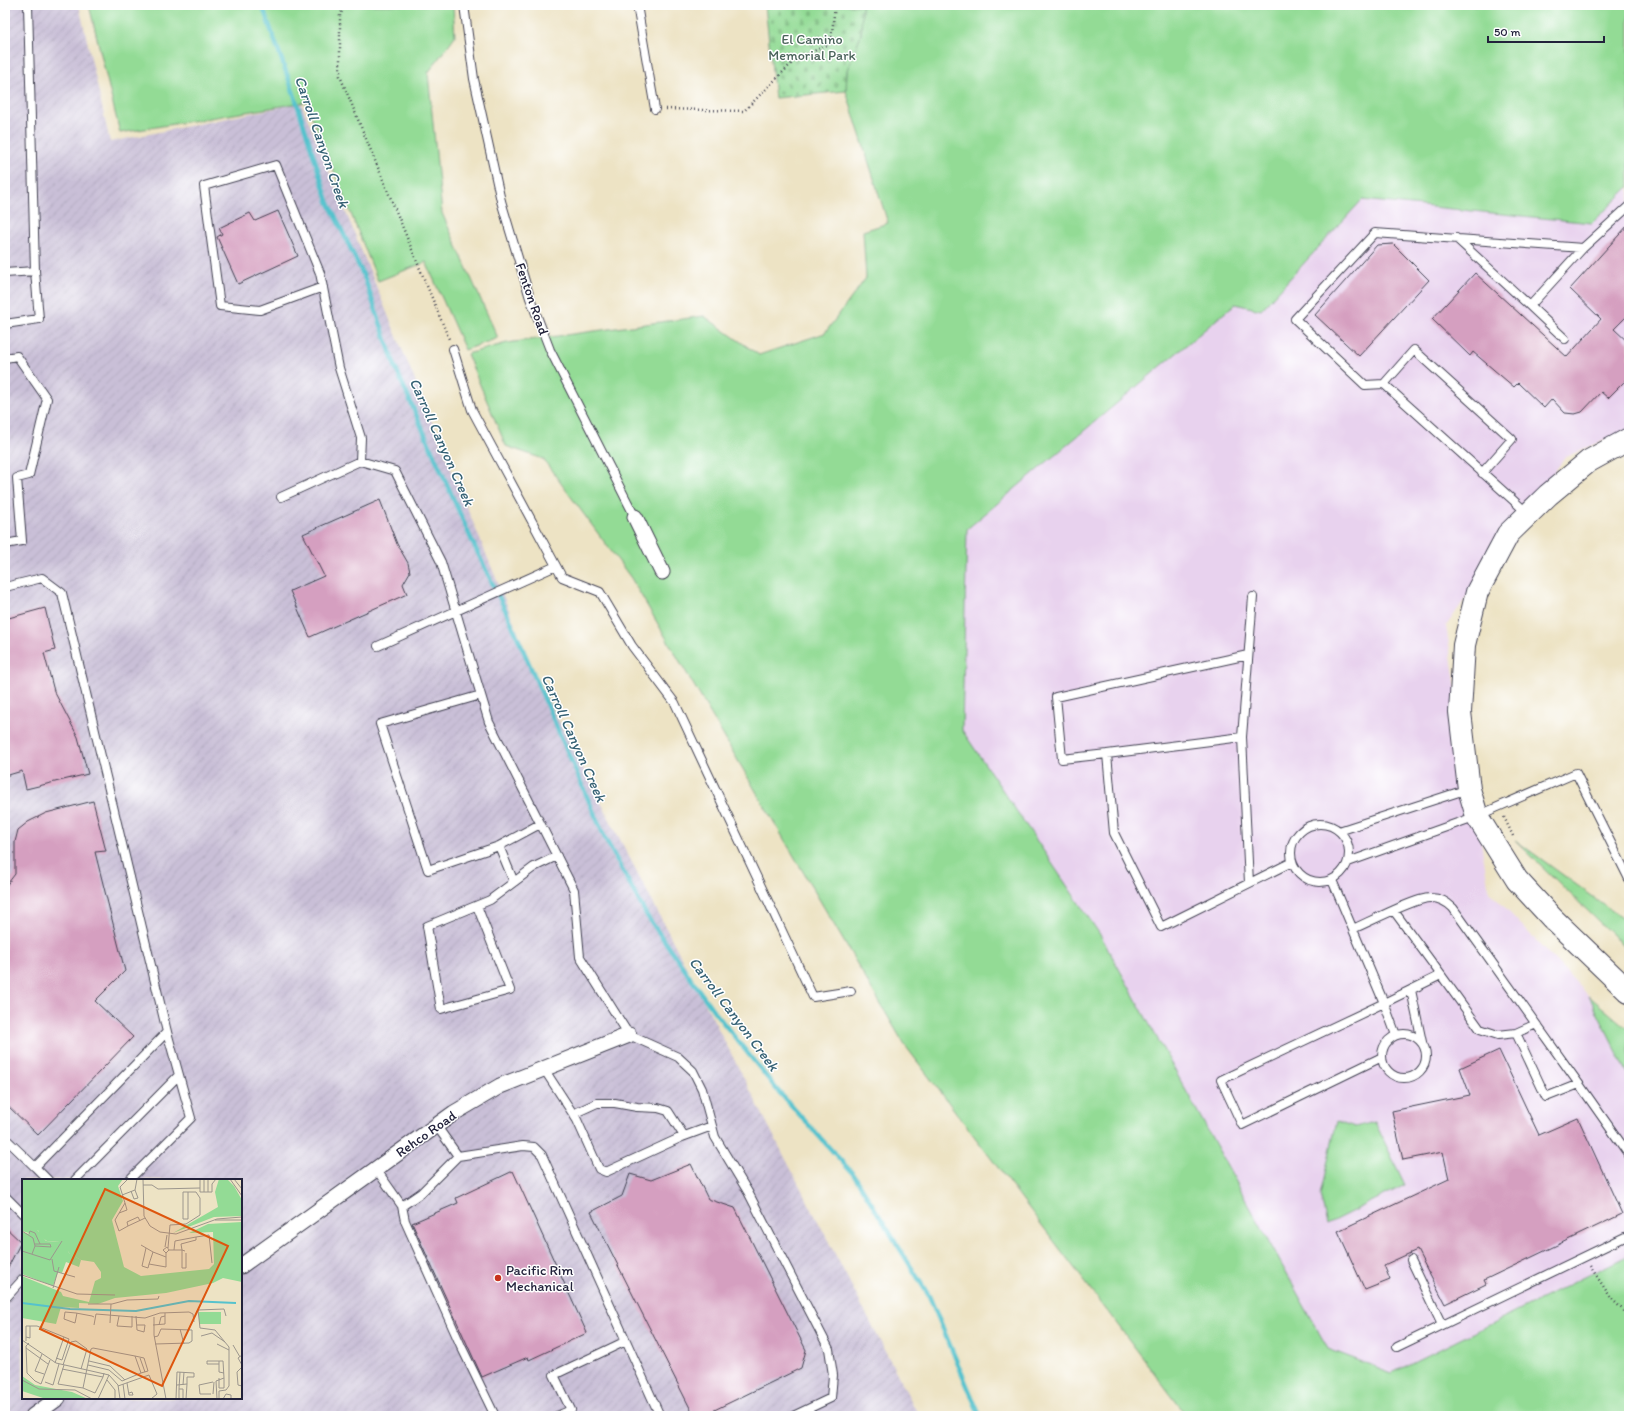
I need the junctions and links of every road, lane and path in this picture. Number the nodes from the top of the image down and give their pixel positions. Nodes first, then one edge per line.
1 (28, 5) edge
2 (346, 5) edge
3 (464, 5) edge
4 (637, 5) edge
5 (835, 5) edge
6 (655, 109) joint
7 (1629, 206) edge
8 (1456, 238) junction
9 (1583, 248) junction
10 (35, 271) junction
11 (5, 273) edge
12 (323, 286) junction
13 (1530, 306) junction
14 (5, 324) edge
15 (1565, 339) dead end
16 (453, 349) joint
17 (5, 358) edge
18 (1384, 384) junction
19 (1629, 439) edge
20 (360, 461) junction
21 (1482, 472) junction
22 (281, 497) dead end
23 (1529, 514) junction
24 (635, 516) joint
25 (5, 544) edge
26 (556, 566) junction
27 (662, 572) dead end
28 (5, 587) edge
29 (1253, 597) dead end
30 (456, 612) junction
31 (378, 646) dead end
32 (1248, 655) junction
33 (481, 695) junction
34 (1242, 737) junction
35 (1107, 754) junction
36 (1469, 789) junction
37 (1477, 816) junction
38 (540, 824) junction
39 (1339, 831) junction
40 (498, 846) junction
41 (557, 856) junction
42 (1292, 862) junction
43 (1348, 862) junction
44 (1629, 879) edge
45 (1332, 880) junction
46 (514, 882) junction
47 (1249, 883) junction
48 (477, 906) junction
49 (1394, 911) junction
50 (1353, 929) junction
51 (1441, 975) junction
52 (1411, 990) junction
53 (851, 991) dead end
54 (1629, 992) edge
55 (1384, 1003) junction
56 (1536, 1024) junction
57 (167, 1032) junction
58 (1516, 1033) junction
59 (629, 1035) junction
60 (1396, 1035) junction
61 (1422, 1042) junction
62 (1382, 1057) junction
63 (544, 1068) junction
64 (178, 1076) junction
65 (1579, 1084) junction
66 (573, 1114) junction
67 (436, 1125) junction
68 (712, 1126) junction
69 (684, 1136) junction
70 (5, 1138) edge
71 (1629, 1155) edge
72 (458, 1156) junction
73 (35, 1167) junction
74 (376, 1169) junction
75 (47, 1179) edge
76 (76, 1179) edge
77 (130, 1179) edge
78 (5, 1196) edge
79 (402, 1206) junction
80 (22, 1213) edge
81 (1629, 1235) edge
82 (1585, 1256) junction
83 (1411, 1260) dead end
84 (242, 1265) edge
85 (22, 1280) edge
86 (5, 1298) edge
87 (1629, 1316) edge
88 (1442, 1325) junction
89 (626, 1341) junction
90 (1397, 1347) dead end
91 (57, 1399) edge
92 (33, 1416) edge
93 (495, 1416) edge
94 (557, 1416) edge
95 (660, 1416) edge
96 (793, 1416) edge
97 (1606, 1416) edge
98 (1615, 1416) edge

1 - 10 lane
2 - 16 path
3 - 24 lane, Fenton Road
4 - 6 lane
5 - 6 path
7 - 9 lane
8 - 9 lane
8 - 13 lane
8 - 18 lane
9 - 13 lane
10 - 11 lane
10 - 14 lane
12 - 12 lane
12 - 20 lane
13 - 15 lane
16 - 26 lane
17 - 25 lane
18 - 21 lane
18 - 21 lane
19 - 23 street
20 - 22 lane
20 - 30 lane
21 - 23 lane
23 - 36 street
24 - 27 street, Fenton Road
26 - 30 lane
26 - 53 lane
28 - 57 lane
29 - 32 lane
30 - 31 lane
30 - 33 lane
32 - 34 lane
32 - 35 lane
33 - 38 lane
33 - 40 lane
34 - 35 lane
34 - 47 lane
35 - 47 lane
36 - 37 street
36 - 39 lane
37 - 43 lane
37 - 44 lane
37 - 54 street
38 - 40 lane
38 - 41 lane
39 - 42 lane
39 - 43 lane
40 - 46 lane
41 - 46 lane
41 - 59 lane
42 - 45 lane
42 - 47 lane
43 - 45 lane
45 - 50 lane
46 - 48 lane
48 - 48 lane
49 - 50 lane
49 - 51 lane
49 - 56 lane
50 - 55 lane
51 - 52 lane
51 - 58 lane
52 - 55 lane
52 - 61 lane
55 - 60 lane
55 - 62 lane
56 - 58 lane
56 - 65 lane
57 - 64 lane
57 - 73 lane
58 - 65 lane
59 - 63 street, Rehco Road
59 - 68 lane
60 - 61 lane
60 - 62 lane
61 - 62 lane
63 - 66 lane
63 - 67 street, Rehco Road
64 - 76 lane
64 - 77 lane
65 - 71 lane
66 - 69 lane
66 - 69 lane
67 - 72 lane
67 - 74 street, Rehco Road
68 - 69 lane
68 - 96 lane
70 - 73 lane
72 - 79 lane
72 - 89 lane
73 - 75 lane
74 - 79 lane
74 - 84 street, Rehco Road
78 - 80 lane
79 - 93 lane
81 - 82 lane
82 - 87 path
82 - 88 lane
83 - 88 lane
85 - 86 lane
88 - 90 lane
89 - 94 lane
89 - 95 lane
91 - 92 street
97 - 98 path

